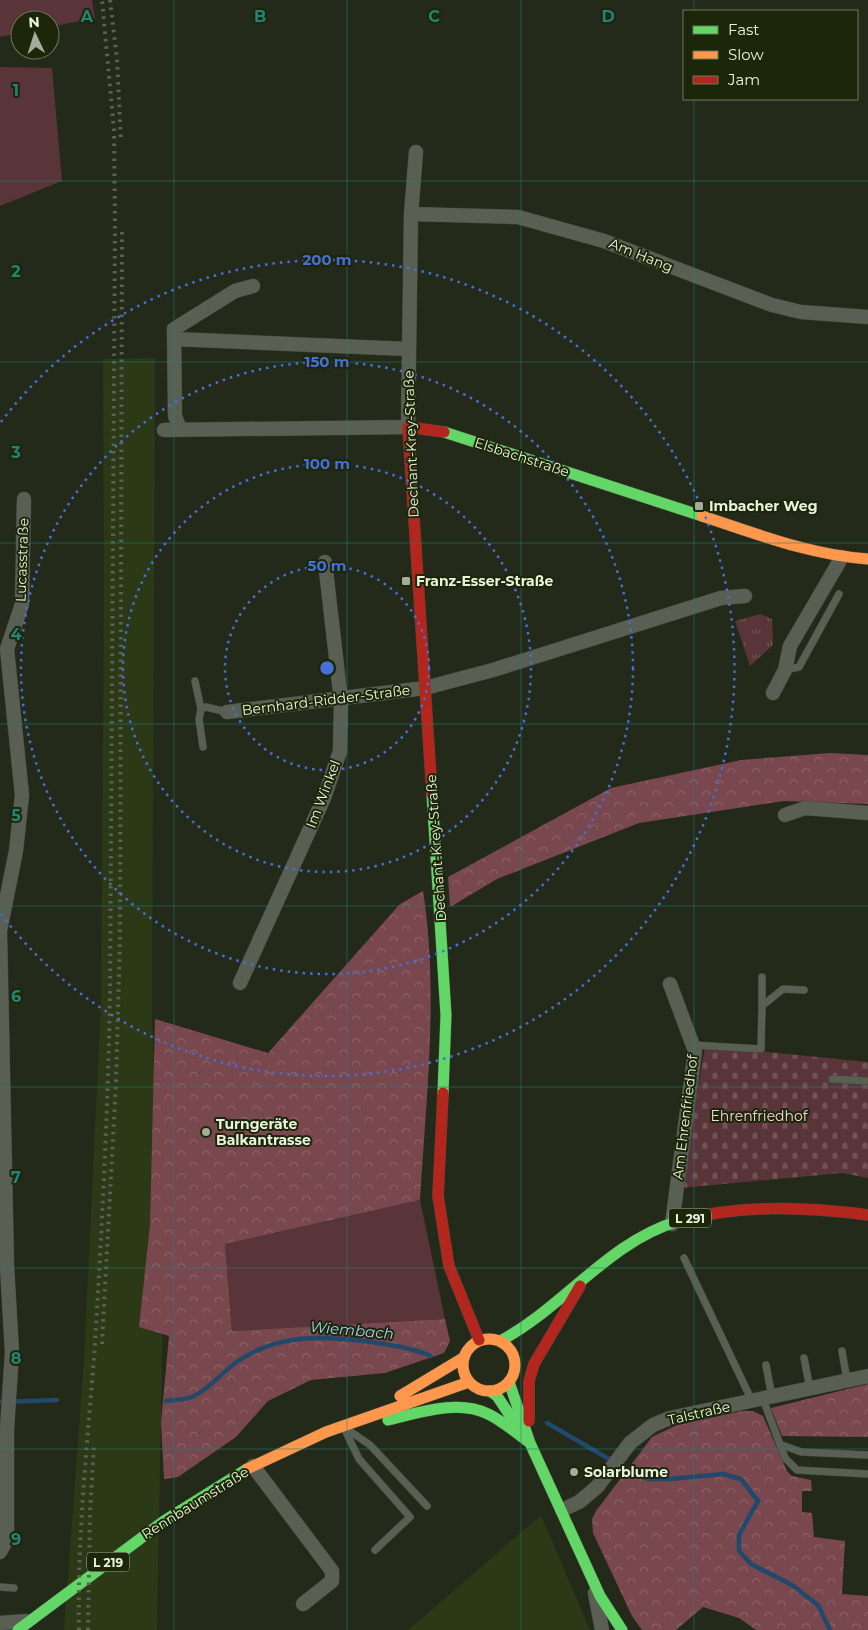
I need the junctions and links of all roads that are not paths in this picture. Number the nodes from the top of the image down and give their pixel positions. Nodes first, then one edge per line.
1 (416, 152) dead end
2 (411, 214) junction
3 (253, 286) dead end
4 (868, 317) edge
5 (174, 339) junction
6 (408, 349) junction
7 (408, 427) junction
8 (180, 429) junction
9 (164, 430) dead end
10 (24, 499) dead end
11 (842, 557) junction
12 (868, 559) edge
13 (325, 562) dead end
14 (839, 594) dead end
15 (745, 596) dead end
16 (3, 649) edge
17 (784, 670) junction
18 (195, 681) dead end
19 (424, 688) junction
20 (773, 693) dead end
21 (340, 698) junction
22 (201, 709) junction
23 (227, 712) joint
24 (203, 747) dead end
25 (868, 813) edge
26 (785, 815) dead end
27 (0, 931) edge
28 (762, 977) dead end
29 (240, 982) dead end
30 (670, 984) dead end
31 (804, 990) dead end
32 (762, 1006) junction
33 (692, 1045) junction
34 (832, 1079) dead end
35 (868, 1081) edge
36 (868, 1215) edge
37 (672, 1224) junction
38 (684, 1258) dead end
39 (582, 1284) junction
40 (531, 1336) dead end
41 (479, 1340) junction
42 (500, 1341) junction
43 (842, 1351) dead end
44 (464, 1358) junction
45 (804, 1358) dead end
46 (766, 1365) dead end
47 (868, 1376) edge
48 (6, 1377) edge
49 (847, 1380) junction
50 (470, 1382) junction
51 (509, 1382) junction
52 (810, 1389) junction
53 (490, 1391) junction
54 (762, 1399) junction
55 (367, 1416) junction
56 (342, 1426) junction
57 (4, 1437) edge
58 (530, 1443) junction
59 (782, 1445) junction
60 (868, 1455) edge
61 (253, 1466) junction
62 (868, 1474) edge
63 (427, 1506) dead end
64 (562, 1510) junction
65 (375, 1550) dead end
66 (0, 1552) edge
67 (592, 1578) junction
68 (0, 1587) edge
69 (14, 1588) dead end
70 (303, 1604) dead end
71 (30, 1621) junction
72 (0, 1623) edge
73 (18, 1630) edge
74 (602, 1630) edge
75 (622, 1630) edge

1 - 2 street, Dechant-Krey-Straße
2 - 4 street, Am Hang
2 - 6 street, Dechant-Krey-Straße
3 - 5 street
5 - 6 street
5 - 8 street
6 - 7 street, Dechant-Krey-Straße
7 - 8 street, Elsbachstraße
7 - 11 main road, Elsbachstraße
7 - 19 main road, Dechant-Krey-Straße
8 - 9 street, Elsbachstraße
10 - 16 street, Lucasstraße
11 - 12 main road, Elsbachstraße
11 - 17 street
13 - 21 street, Im Winkel
14 - 17 lane
15 - 19 street
16 - 27 street, Lucasstraße
17 - 20 street
18 - 22 lane
19 - 21 street, Bernhard-Ridder-Straße
19 - 41 main road, Dechant-Krey-Straße
21 - 23 street, Bernhard-Ridder-Straße
21 - 29 street, Im Winkel
22 - 23 lane
22 - 24 lane
25 - 26 street
27 - 48 street, Lucasstraße
28 - 32 lane
30 - 33 street, Am Ehrenfriedhof
31 - 32 lane
32 - 33 lane
33 - 37 street, Am Ehrenfriedhof
34 - 35 lane
36 - 37 main road, L 291
37 - 39 main road, L 291
38 - 54 lane
39 - 40 main road, L 291
39 - 42 main road, L 291
39 - 58 main road
41 - 42 main road
41 - 44 main road
42 - 51 main road
43 - 49 lane
44 - 50 main road
44 - 55 main road, Rennbaumstraße / L 219
45 - 52 lane
46 - 54 lane
47 - 49 street, Talstraße
48 - 57 street, Lucasstraße
49 - 52 street, Talstraße
50 - 53 main road
50 - 55 main road, Rennbaumstraße / L 219
51 - 53 main road
51 - 58 main road, L 219
52 - 54 street, Talstraße
53 - 58 main road, L 219
54 - 59 lane
54 - 64 street, Talstraße
55 - 56 main road, Rennbaumstraße / L 219
55 - 58 main road, L 219
56 - 61 main road, Rennbaumstraße / L 219
56 - 63 lane
56 - 65 lane
57 - 66 street, Lucasstraße
58 - 64 main road, L 219
59 - 60 lane
59 - 62 lane
61 - 70 street, Rennbaumstraße
61 - 71 main road, Rennbaumstraße / L 219
64 - 67 main road, L 219
67 - 74 street
67 - 75 main road, L 219
68 - 69 lane
71 - 72 street
71 - 73 main road, Rennbaumstraße / L 219

